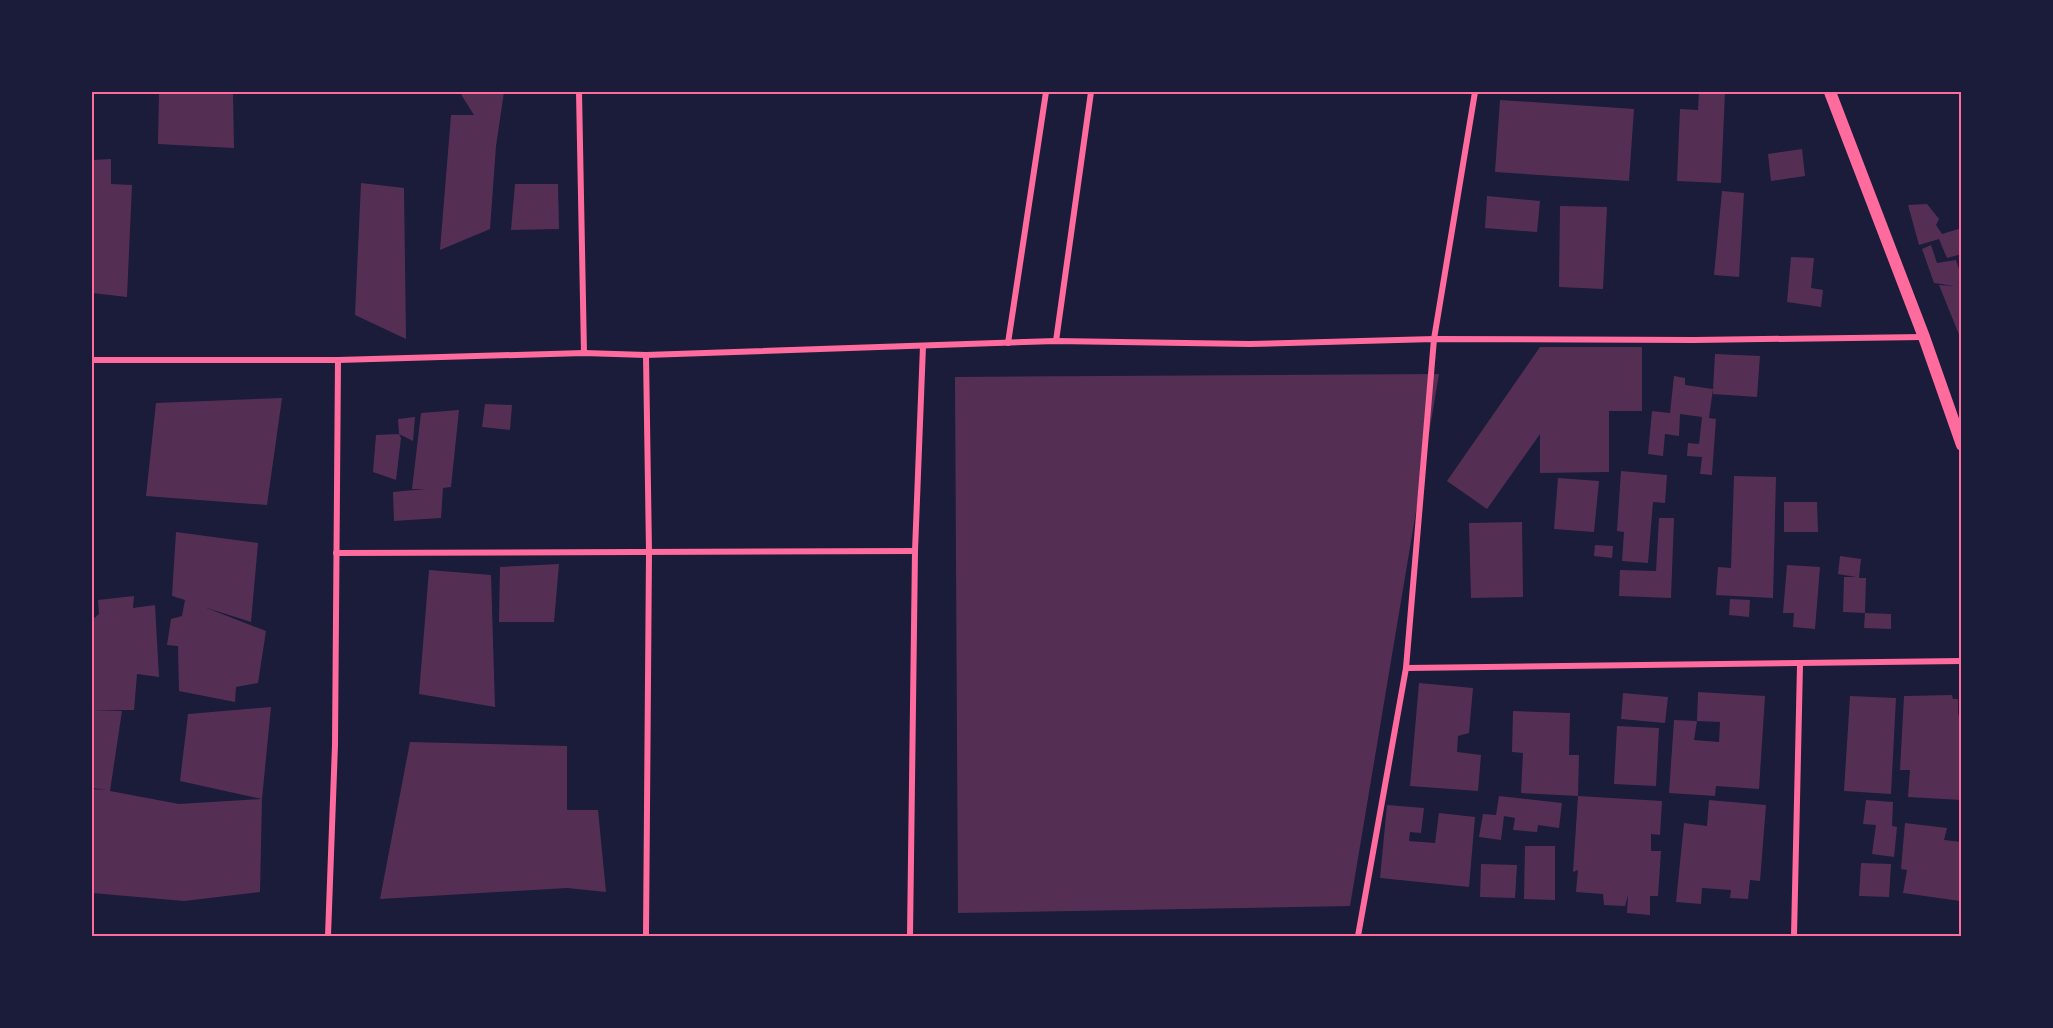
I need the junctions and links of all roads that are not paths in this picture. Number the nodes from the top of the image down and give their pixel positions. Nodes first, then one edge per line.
1 (579, 92) edge
2 (1046, 92) edge
3 (1091, 92) edge
4 (1475, 92) edge
5 (1830, 92) edge
6 (1924, 337) junction
7 (1434, 339) junction
8 (1056, 341) junction
9 (1008, 343) junction
10 (923, 346) junction
11 (584, 353) junction
12 (646, 355) junction
13 (92, 360) edge
14 (339, 360) junction
15 (1962, 445) edge
16 (915, 551) junction
17 (649, 552) junction
18 (336, 553) junction
19 (1962, 661) edge
20 (1800, 665) junction
21 (1406, 668) junction
22 (328, 936) edge
23 (646, 936) edge
24 (910, 936) edge
25 (1358, 936) edge
26 (1794, 936) edge

1 - 11 street
2 - 9 street
3 - 8 street
4 - 7 street
5 - 6 main road
6 - 7 street
6 - 15 main road
7 - 8 street
7 - 21 street
8 - 9 street
9 - 10 street
10 - 12 street
10 - 16 street
11 - 12 street
11 - 14 street
12 - 17 street
13 - 14 street
14 - 18 street
16 - 17 street
16 - 24 street
17 - 18 street
17 - 23 street
18 - 22 street
19 - 20 street
20 - 21 street
20 - 26 street
21 - 25 street

